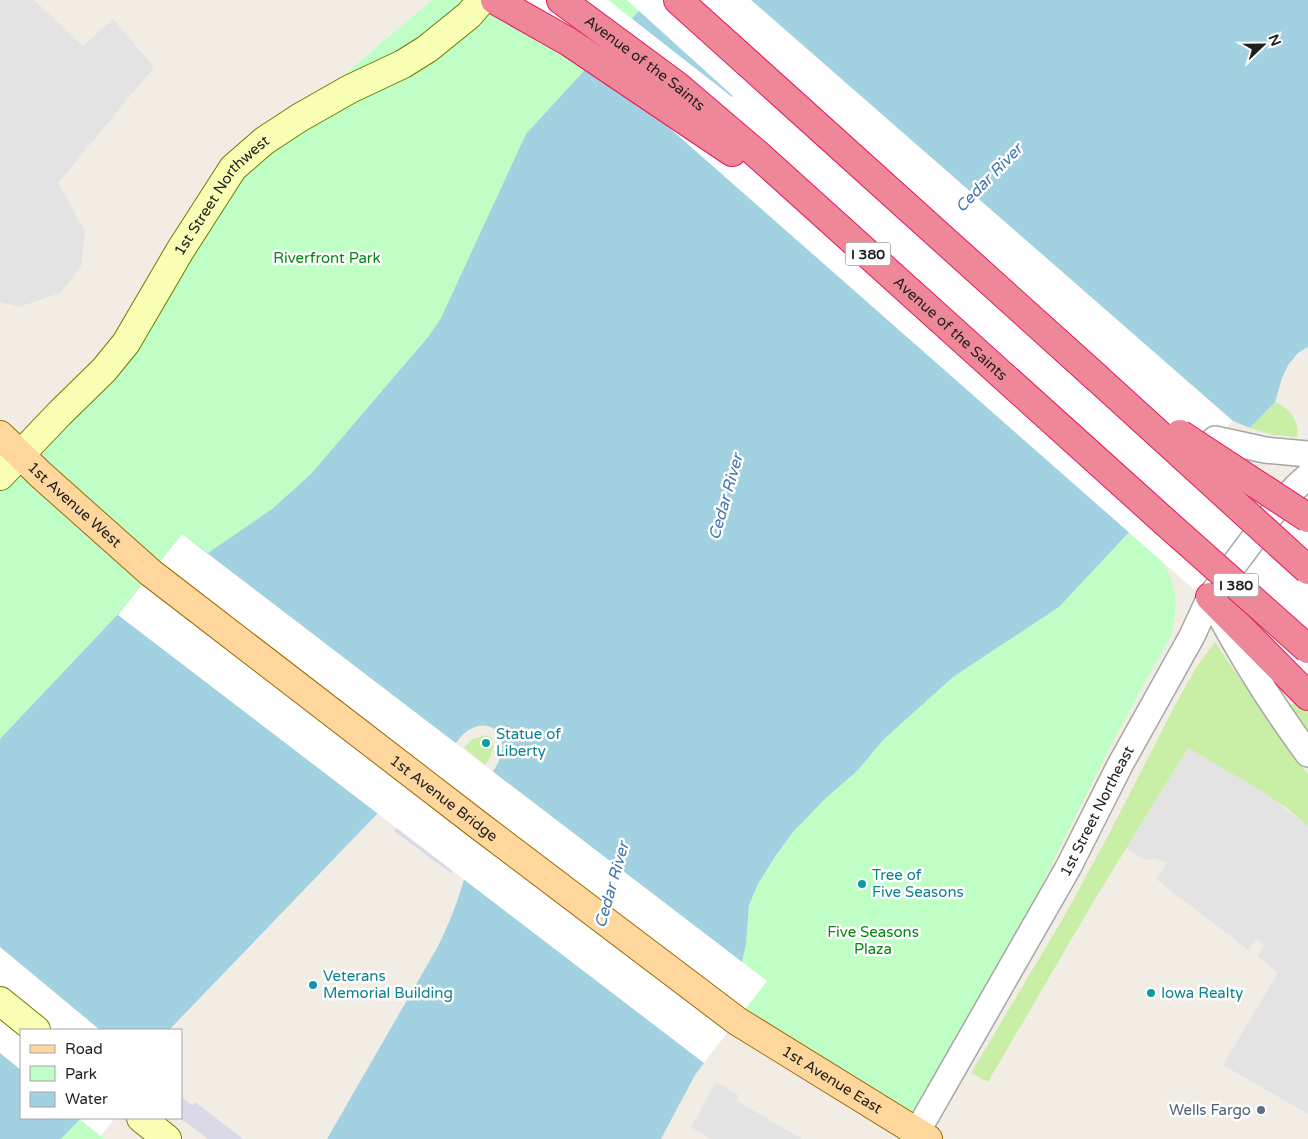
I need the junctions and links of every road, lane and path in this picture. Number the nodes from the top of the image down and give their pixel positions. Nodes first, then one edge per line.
1 (482, 0) edge
2 (495, 0) edge
3 (562, 0) edge
4 (678, 0) edge
5 (834, 223) junction
6 (1096, 377) junction
7 (0, 435) edge
8 (1215, 439) dead end
9 (20, 454) junction
10 (1308, 454) edge
11 (0, 476) edge
12 (1308, 476) edge
13 (1298, 503) edge
14 (1308, 518) edge
15 (1308, 570) edge
16 (151, 573) joint
17 (1210, 597) junction
18 (1308, 648) edge
19 (1308, 696) edge
20 (1308, 754) edge
21 (0, 1001) edge
22 (736, 1021) joint
23 (35, 1029) edge
24 (142, 1119) edge
25 (920, 1137) edge
26 (167, 1139) edge

1 - 9 main road, 1st Street Northwest
2 - 5 highway
3 - 5 highway, Avenue of the Saints / I 380
4 - 6 highway
5 - 18 highway, Avenue of the Saints / I 380, bridge
6 - 14 highway, bridge
6 - 15 highway, bridge
7 - 9 main road, 1st Avenue West
8 - 10 street
9 - 11 main road, 1st Street Northwest
9 - 16 main road, 1st Avenue West
12 - 13 street, 1st Street Northeast
13 - 17 street, 1st Street Northeast
16 - 22 main road, 1st Avenue Bridge
17 - 19 highway
17 - 20 street
17 - 25 street, 1st Street Northeast
21 - 23 main road
22 - 25 main road, 1st Avenue East
24 - 26 main road

